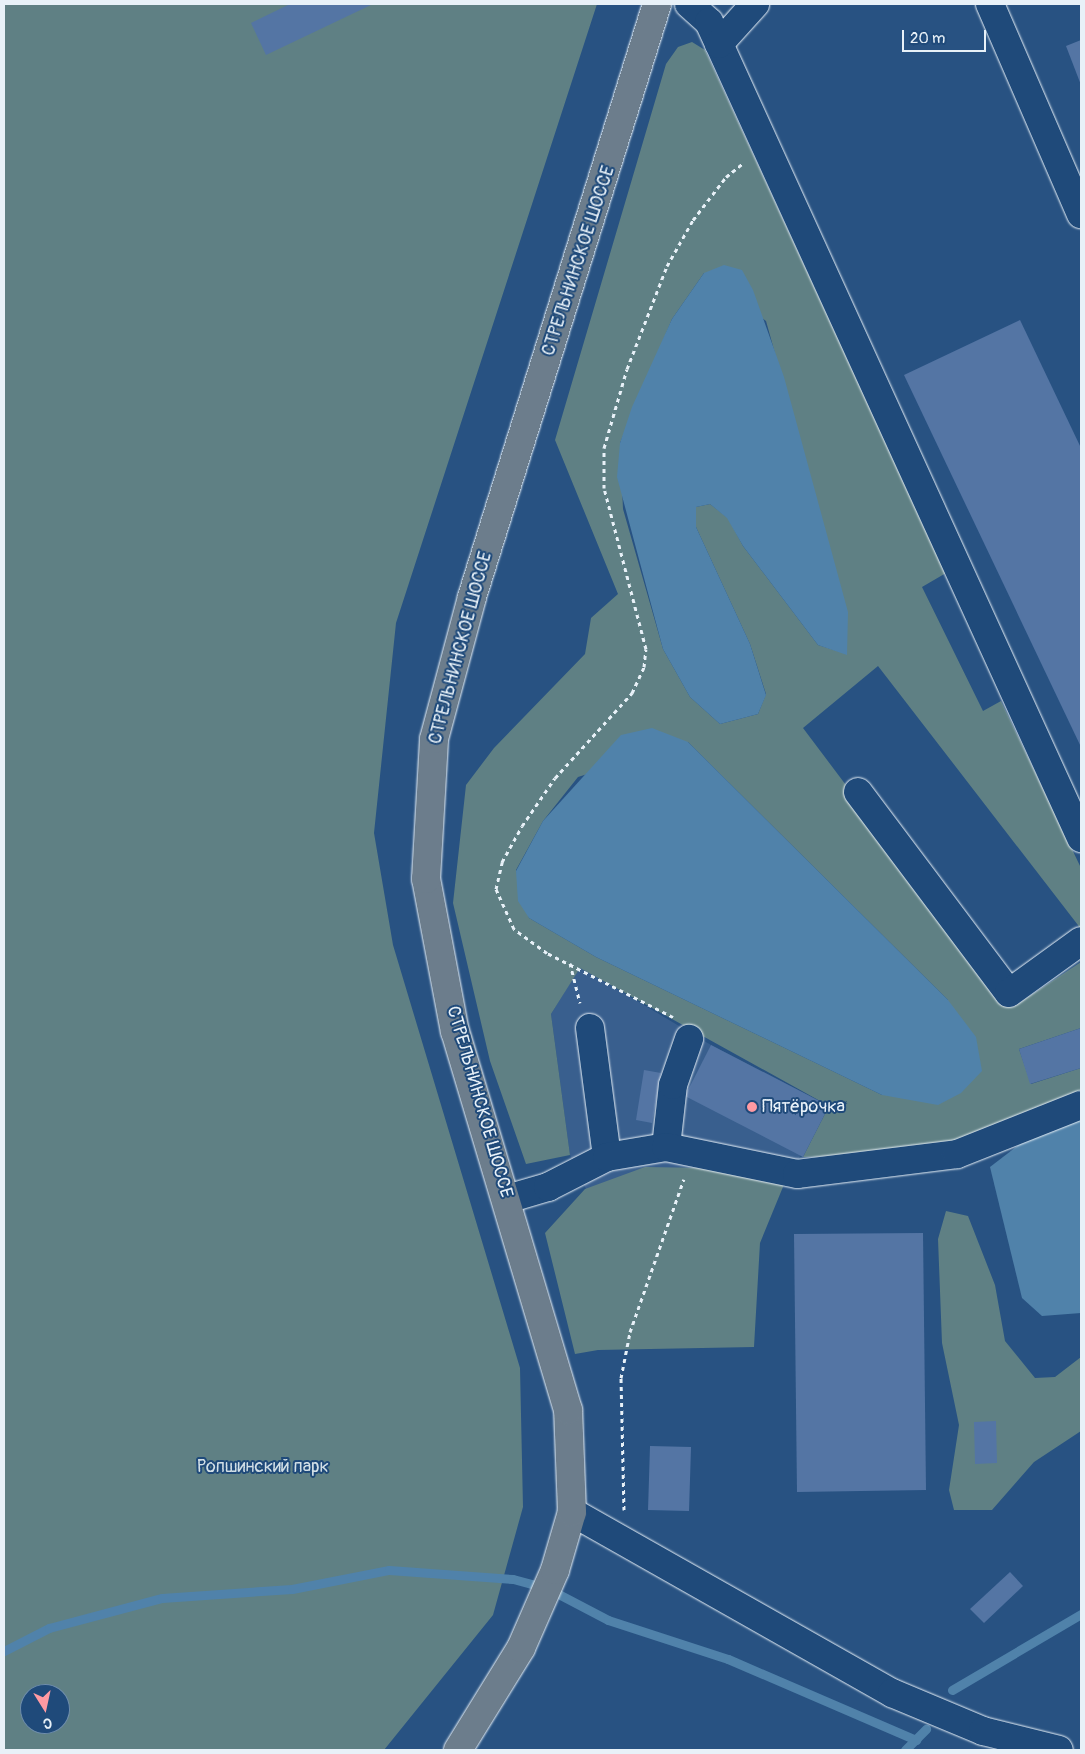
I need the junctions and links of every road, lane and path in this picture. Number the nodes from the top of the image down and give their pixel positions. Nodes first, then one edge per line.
1 (657, 4) edge
2 (689, 4) edge
3 (755, 4) edge
4 (990, 4) edge
5 (718, 44) junction
6 (764, 146) junction
7 (1081, 214) edge
8 (858, 792) dead end
9 (1081, 838) edge
10 (1081, 941) edge
11 (570, 963) junction
12 (590, 1028) joint
13 (689, 1039) joint
14 (1081, 1105) edge
15 (666, 1147) junction
16 (607, 1157) junction
17 (507, 1199) junction
18 (572, 1512) junction
19 (624, 1539) junction
20 (458, 1750) edge
21 (1059, 1750) edge

1 - 17 main road, СТРЕЛЬНИНСКОЕ ШОССЕ
2 - 5 street
3 - 5 street
4 - 7 street
5 - 6 street
6 - 9 street
6 - 11 path
8 - 10 street
11 - 12 path
11 - 13 path
12 - 16 street
13 - 15 street
14 - 15 street
15 - 16 street
15 - 19 path
16 - 17 street
17 - 18 main road, СТРЕЛЬНИНСКОЕ ШОССЕ
18 - 19 street
18 - 20 main road, СТРЕЛЬНИНСКОЕ ШОССЕ
19 - 21 street

